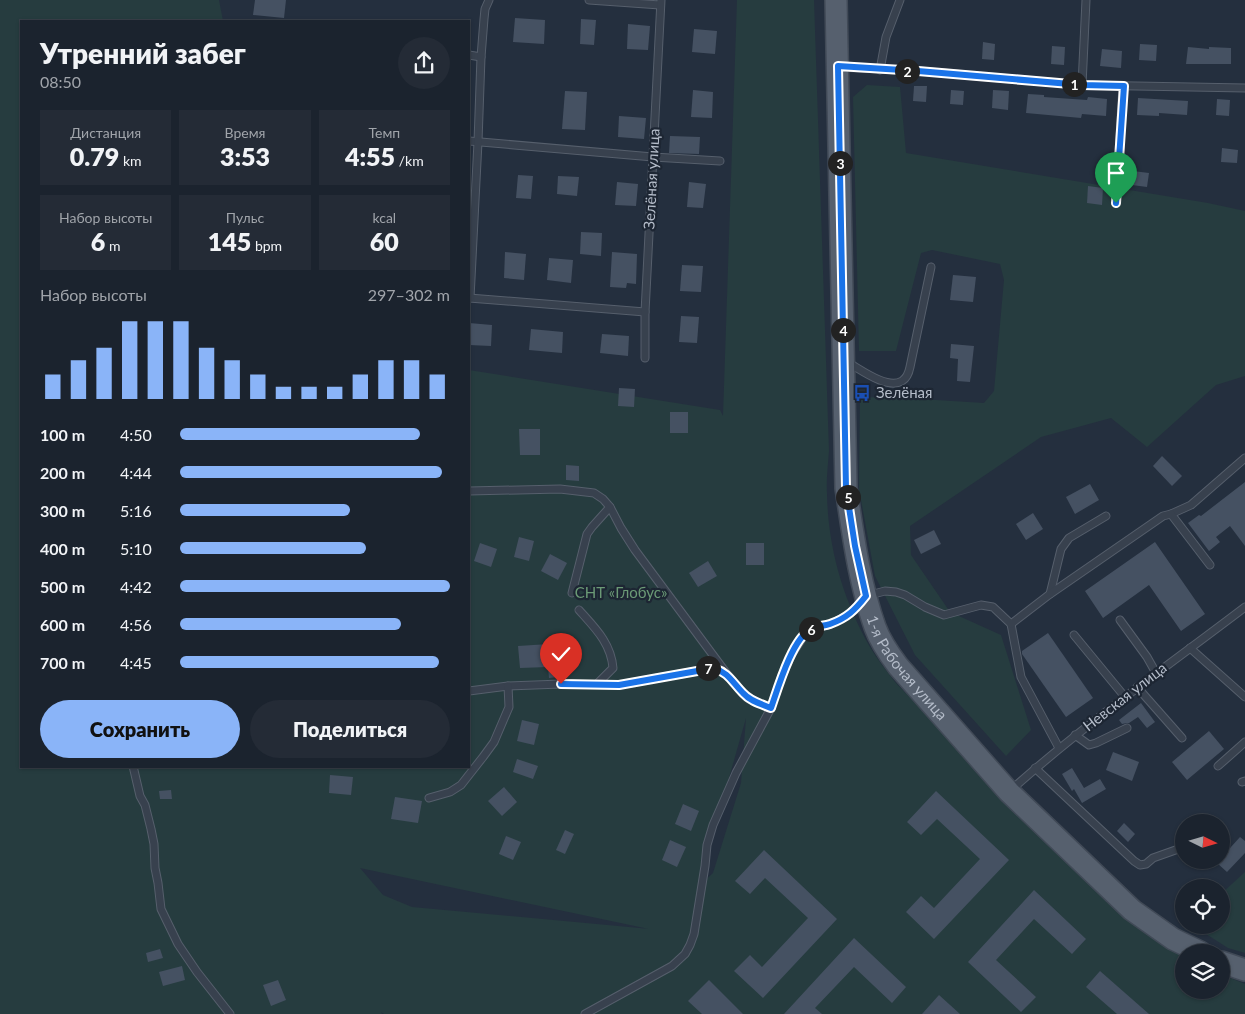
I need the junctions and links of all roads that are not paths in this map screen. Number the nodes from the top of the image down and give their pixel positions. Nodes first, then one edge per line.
1 (489, 0) edge
2 (589, 0) edge
3 (836, 0) edge
4 (900, 0) edge
5 (1086, 0) edge
6 (661, 3) edge
7 (470, 54) edge
8 (481, 57) junction
9 (838, 66) junction
10 (880, 70) junction
11 (1082, 85) junction
12 (1124, 86) junction
13 (1245, 88) edge
14 (470, 141) edge
15 (478, 142) junction
16 (653, 157) junction
17 (720, 161) dead end
18 (1116, 203) dead end
19 (931, 267) dead end
20 (470, 281) edge
21 (470, 298) edge
22 (645, 312) junction
23 (646, 358) dead end
24 (844, 360) junction
25 (1244, 458) edge
26 (470, 491) edge
27 (610, 507) junction
28 (1171, 514) junction
29 (1106, 516) dead end
30 (1210, 565) dead end
31 (572, 592) dead end
32 (1050, 594) junction
33 (866, 596) junction
34 (579, 610) dead end
35 (1244, 610) edge
36 (1120, 620) dead end
37 (1011, 624) junction
38 (1074, 635) dead end
39 (1190, 648) junction
40 (1156, 673) junction
41 (727, 674) junction
42 (597, 684) junction
43 (508, 686) junction
44 (1137, 687) junction
45 (470, 691) edge
46 (1125, 697) junction
47 (1245, 697) edge
48 (771, 708) junction
49 (1127, 728) dead end
50 (1075, 735) junction
51 (1182, 738) dead end
52 (1245, 742) edge
53 (1059, 748) junction
54 (1218, 766) dead end
55 (133, 768) edge
56 (1035, 768) junction
57 (1009, 792) junction
58 (429, 798) dead end
59 (1175, 850) edge
60 (1185, 944) edge
61 (1230, 965) edge
62 (1245, 970) edge
63 (230, 1014) edge
64 (585, 1014) edge

1 - 8 lane
2 - 6 lane
3 - 9 main road, 1-я Рабочая улица
4 - 10 lane
5 - 11 lane
6 - 16 lane, Зелёная улица
7 - 8 lane
8 - 15 lane
9 - 10 lane
9 - 24 main road, 1-я Рабочая улица
10 - 11 lane
11 - 12 lane
12 - 13 lane
12 - 18 lane
14 - 15 lane
15 - 16 lane
15 - 20 lane
16 - 17 lane
16 - 22 lane, Зелёная улица
19 - 24 lane
21 - 22 lane
22 - 23 lane, Зелёная улица
24 - 33 main road, 1-я Рабочая улица
25 - 28 lane
26 - 27 lane
27 - 31 lane
27 - 41 lane
28 - 30 lane
28 - 32 lane
29 - 32 lane
32 - 37 lane
33 - 37 lane
33 - 48 lane
33 - 57 main road, 1-я Рабочая улица
34 - 42 lane
35 - 39 lane, Невская улица
36 - 40 lane
37 - 53 lane
38 - 46 lane
39 - 40 lane, Невская улица
39 - 47 lane
40 - 44 lane, Невская улица
41 - 42 lane
41 - 48 lane
42 - 43 lane
43 - 45 lane
43 - 58 lane
44 - 46 lane, Невская улица
44 - 51 lane
46 - 50 lane, Невская улица
48 - 64 lane
49 - 50 lane
50 - 53 lane, Невская улица
52 - 54 lane
53 - 56 lane, Невская улица
55 - 63 lane
56 - 57 lane, Невская улица
56 - 59 lane
57 - 60 main road, 1-я Рабочая улица
61 - 62 main road

